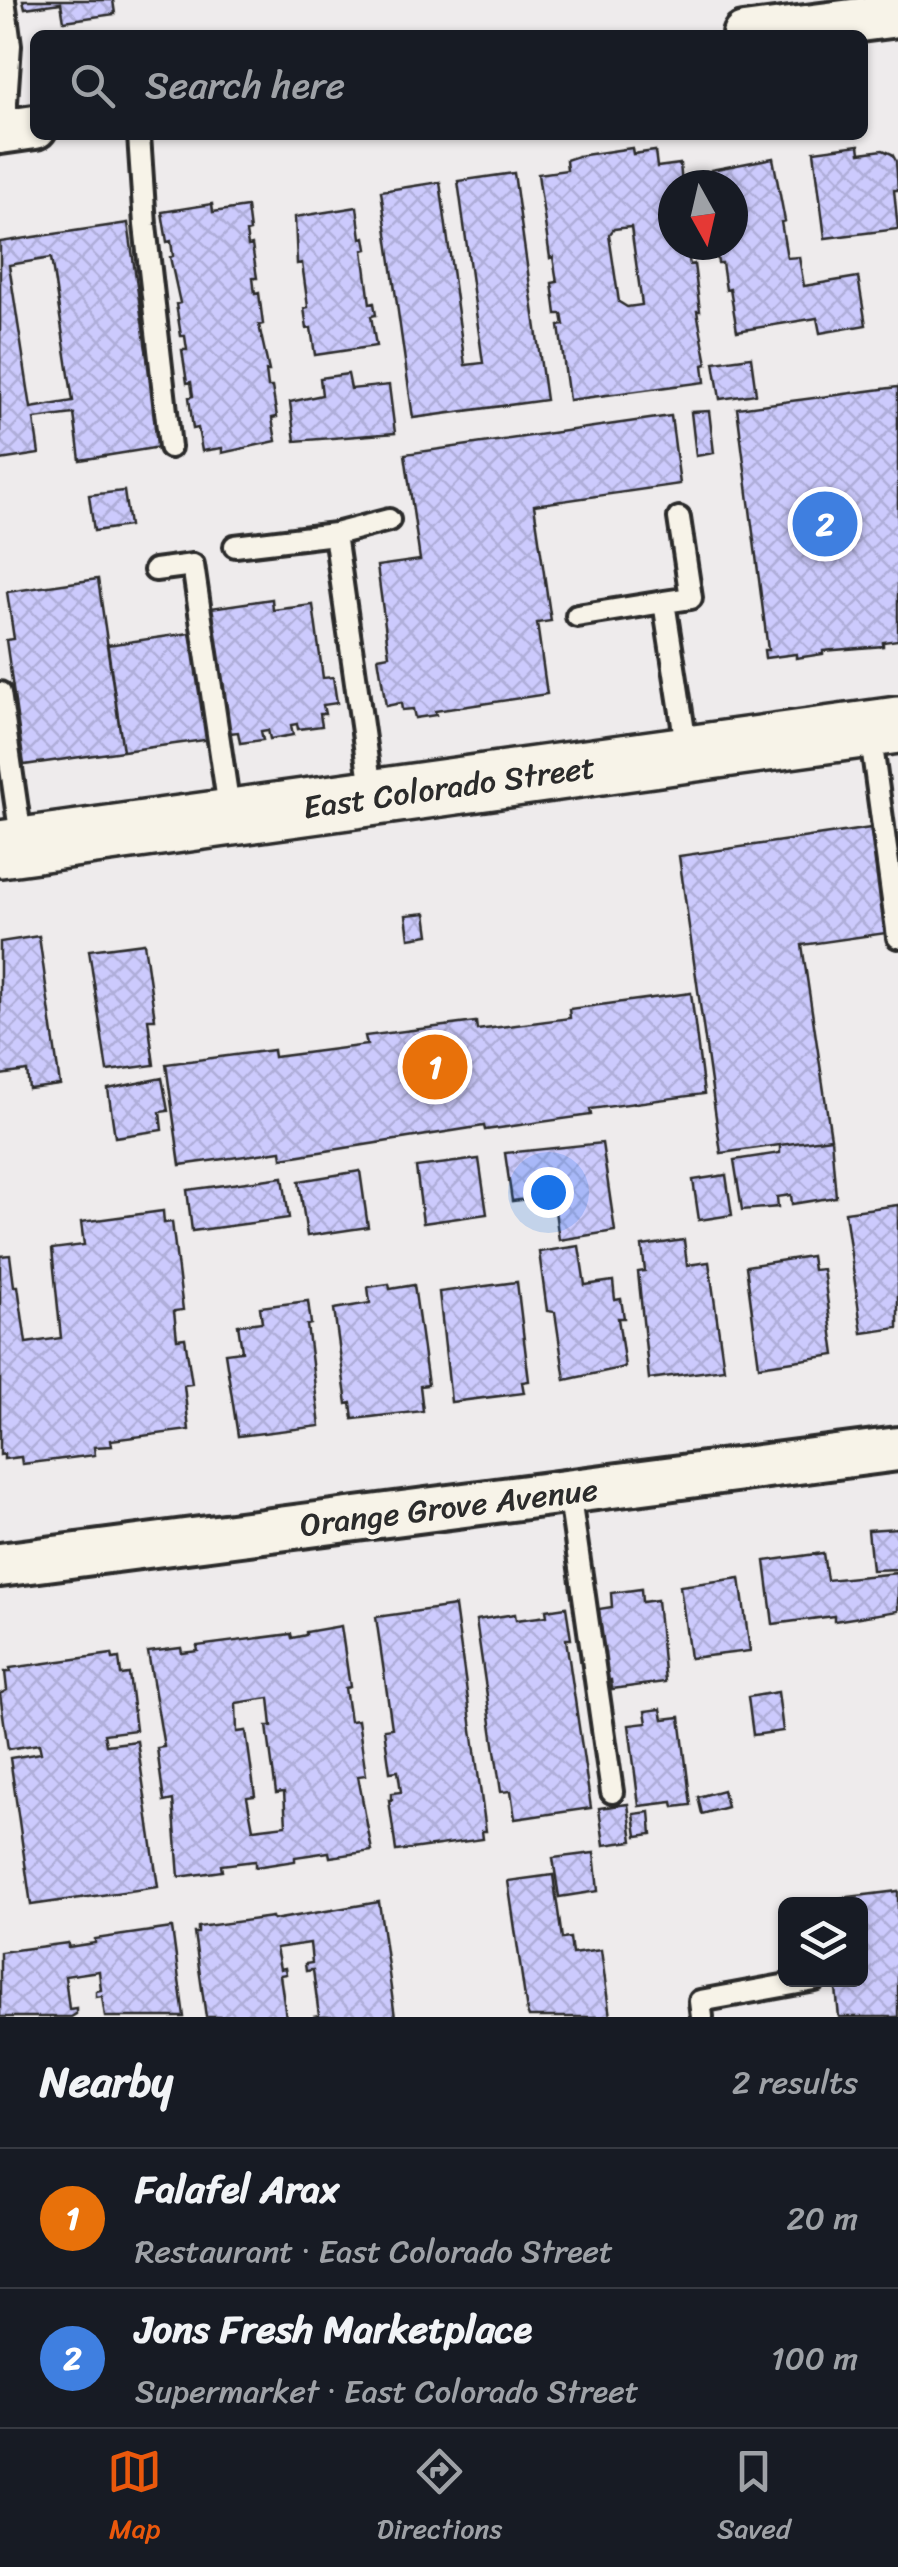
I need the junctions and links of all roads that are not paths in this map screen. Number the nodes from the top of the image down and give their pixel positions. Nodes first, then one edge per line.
1 (4, 0) edge
2 (898, 15) edge
3 (782, 30) edge
4 (13, 130) edge
5 (138, 140) edge
6 (170, 447) dead end
7 (679, 518) dead end
8 (389, 520) dead end
9 (335, 534) junction
10 (235, 546) dead end
11 (155, 570) dead end
12 (664, 602) junction
13 (578, 616) dead end
14 (0, 693) edge
15 (884, 726) edge
16 (688, 753) junction
17 (372, 798) junction
18 (231, 817) junction
19 (11, 848) edge
20 (898, 937) edge
21 (898, 1449) edge
22 (569, 1491) junction
23 (0, 1566) edge
24 (612, 1792) dead end
25 (778, 1987) edge
26 (702, 2017) edge

1 - 4 lane
2 - 3 street
5 - 6 lane
7 - 12 lane
8 - 9 lane
9 - 10 lane
9 - 17 lane
11 - 18 lane
12 - 13 lane
12 - 16 lane
14 - 19 lane
15 - 16 main road, East Colorado Street
15 - 20 lane
16 - 17 main road, East Colorado Street
17 - 18 main road, East Colorado Street
18 - 19 main road, East Colorado Street
21 - 22 street, Orange Grove Avenue
22 - 23 street, Orange Grove Avenue
22 - 24 lane
25 - 26 lane

